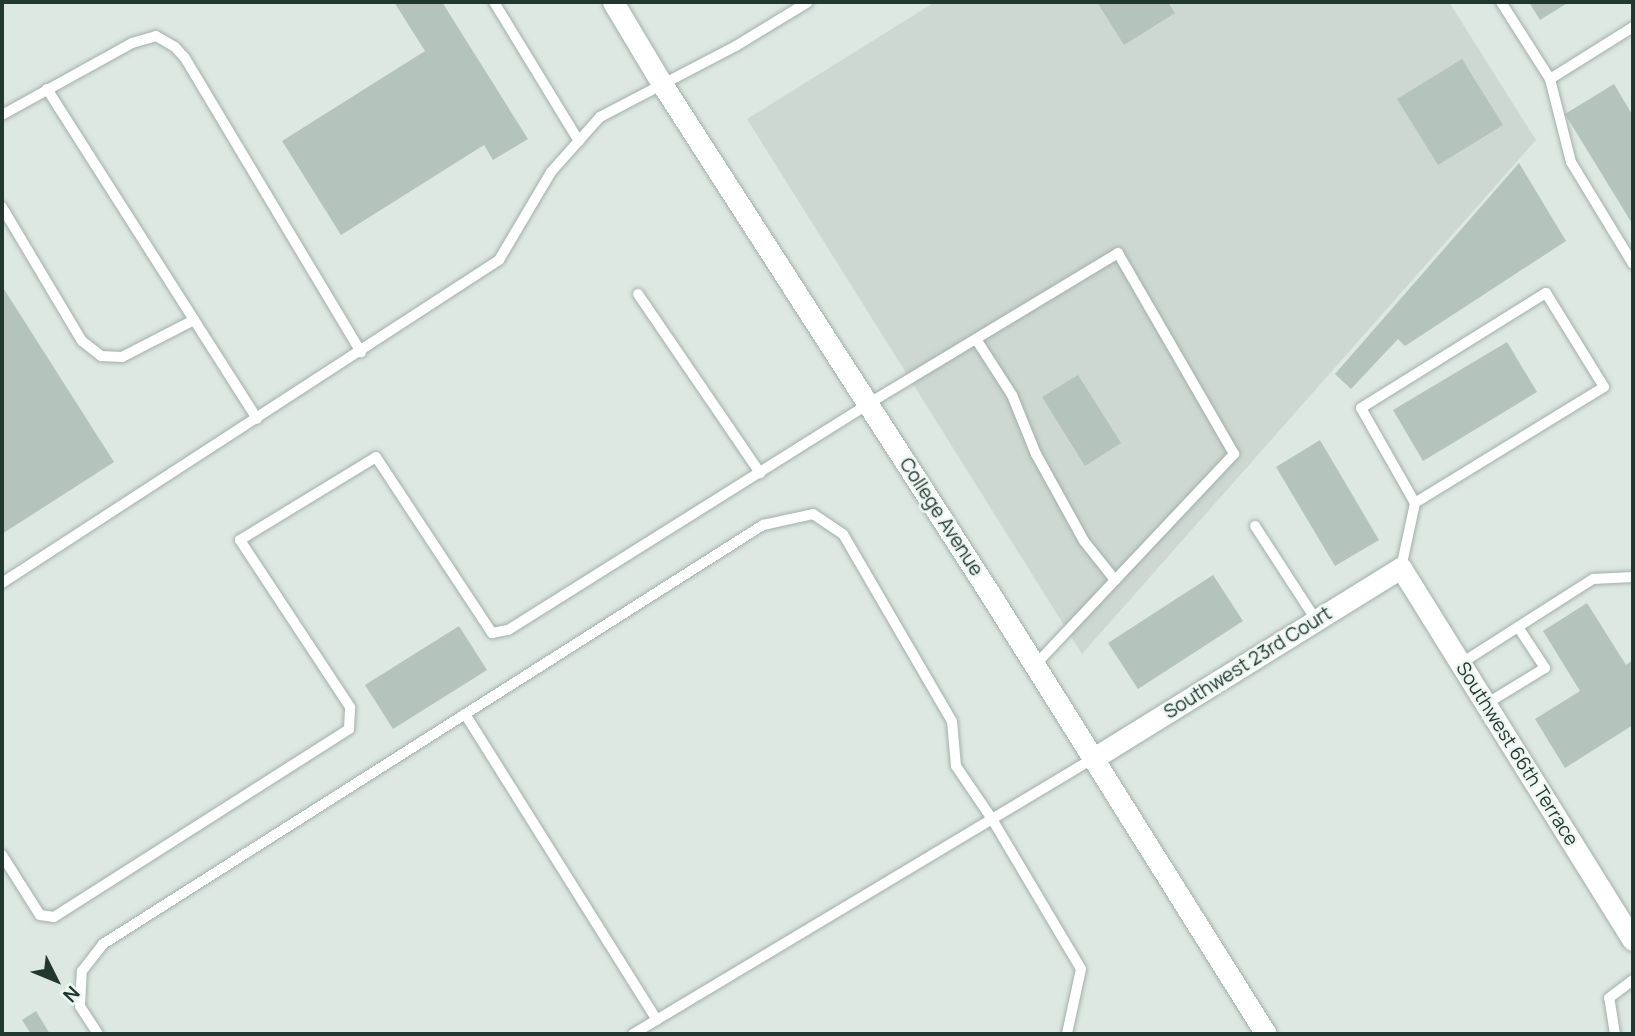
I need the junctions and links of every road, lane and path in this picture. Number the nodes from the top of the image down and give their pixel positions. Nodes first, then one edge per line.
1 (494, 2) edge
2 (613, 2) edge
3 (808, 2) edge
4 (1501, 2) edge
5 (1632, 31) edge
6 (1550, 79) junction
7 (662, 85) junction
8 (47, 89) junction
9 (2, 115) edge
10 (579, 141) junction
11 (2, 207) edge
12 (1633, 264) edge
13 (638, 294) dead end
14 (194, 320) junction
15 (976, 339) junction
16 (361, 352) junction
17 (868, 404) junction
18 (257, 419) junction
19 (760, 472) junction
20 (1415, 503) junction
21 (1255, 526) dead end
22 (1401, 568) junction
23 (1633, 577) edge
24 (1115, 580) junction
25 (2, 583) edge
26 (1316, 620) junction
27 (1518, 627) junction
28 (1460, 664) junction
29 (1034, 665) junction
30 (1486, 704) junction
31 (465, 714) junction
32 (1094, 758) junction
33 (992, 819) junction
34 (2, 855) edge
35 (1633, 940) edge
36 (1633, 981) edge
37 (654, 1026) edge
38 (98, 1034) edge
39 (633, 1034) edge
40 (1067, 1034) edge
41 (1266, 1034) edge
42 (1615, 1034) edge

1 - 10 lane
2 - 7 street, College Avenue
3 - 7 lane
4 - 6 lane
5 - 6 lane
6 - 12 lane
7 - 10 lane
7 - 17 street, College Avenue
8 - 9 lane
8 - 14 lane
8 - 16 lane
10 - 16 lane
11 - 14 lane
13 - 19 lane
14 - 18 lane
15 - 17 lane
15 - 24 lane
15 - 24 lane
16 - 18 lane
17 - 19 lane
17 - 29 street, College Avenue
18 - 25 lane
19 - 34 lane
20 - 20 lane
20 - 22 lane
21 - 26 lane
22 - 26 street, Southwest 23rd Court
22 - 28 street, Southwest 66th Terrace
23 - 27 lane
24 - 29 lane
26 - 32 street, Southwest 23rd Court
27 - 28 lane
27 - 30 lane
28 - 30 street, Southwest 66th Terrace
29 - 32 street, College Avenue
30 - 35 street, Southwest 66th Terrace
31 - 33 lane
31 - 37 lane
31 - 38 lane
32 - 33 lane
32 - 41 street, College Avenue
33 - 37 lane
33 - 40 lane
36 - 42 lane
37 - 39 lane

